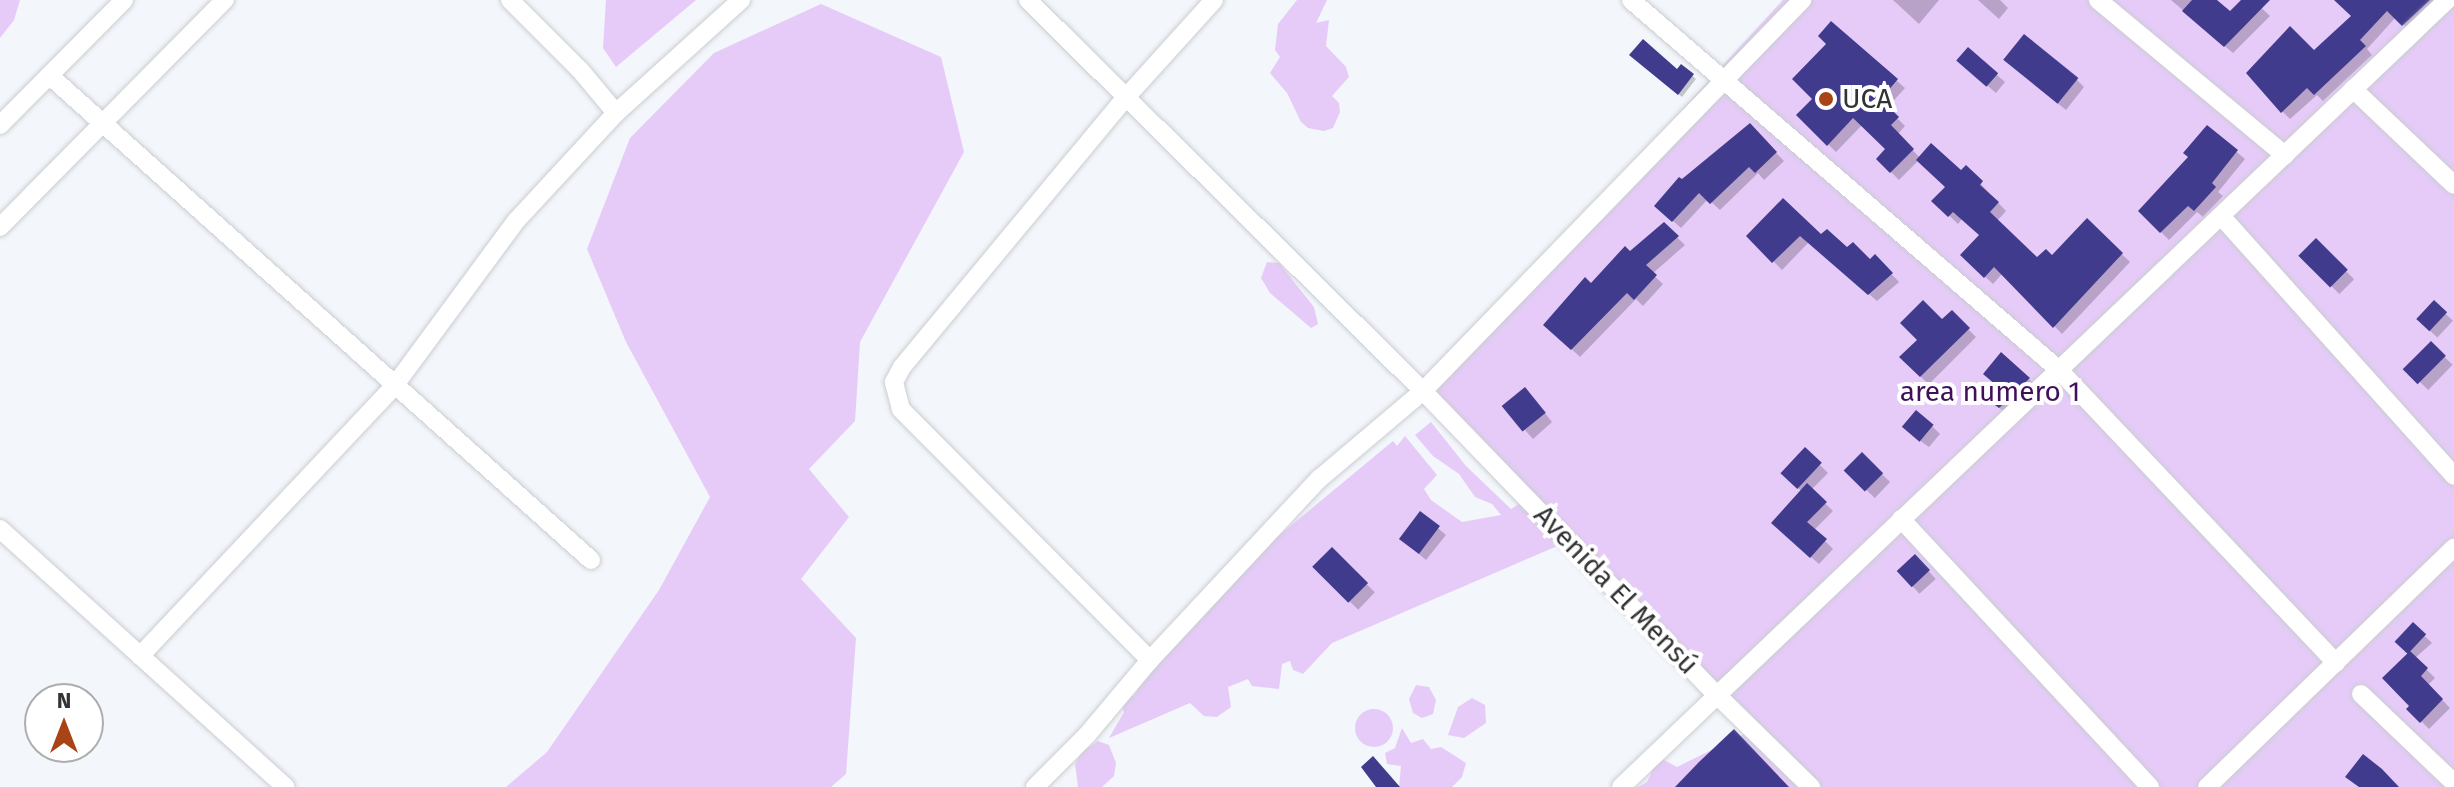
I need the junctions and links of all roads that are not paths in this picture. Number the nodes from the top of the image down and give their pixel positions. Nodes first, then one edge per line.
1 (124, 0) edge
2 (225, 0) edge
3 (510, 0) edge
4 (741, 0) edge
5 (1028, 0) edge
6 (1214, 0) edge
7 (1631, 0) edge
8 (1802, 0) edge
9 (2098, 0) edge
10 (2447, 0) edge
11 (50, 76) junction
12 (1725, 79) junction
13 (2353, 89) junction
14 (1126, 97) junction
15 (616, 113) junction
16 (101, 122) junction
17 (0, 125) edge
18 (2285, 155) junction
19 (2454, 185) edge
20 (2221, 216) junction
21 (0, 227) edge
22 (2059, 370) junction
23 (395, 385) junction
24 (1423, 391) junction
25 (2454, 476) edge
26 (1901, 519) junction
27 (0, 529) edge
28 (2454, 548) edge
29 (591, 560) dead end
30 (140, 656) junction
31 (1150, 660) junction
32 (2336, 663) junction
33 (2361, 694) dead end
34 (1717, 695) junction
35 (2454, 783) edge
36 (286, 787) edge
37 (1035, 787) edge
38 (1621, 787) edge
39 (1811, 787) edge
40 (2150, 787) edge
41 (2207, 787) edge

1 - 11 street
2 - 16 street
3 - 15 street
4 - 15 street
5 - 14 street, Avenida El Mensú
6 - 14 street
7 - 12 street
8 - 12 street
9 - 18 street
10 - 13 street
11 - 16 street
11 - 17 street
12 - 22 street
12 - 24 street
13 - 18 street
13 - 19 street
14 - 24 street, Avenida El Mensú
14 - 31 street
15 - 23 street
16 - 21 street
16 - 23 street
18 - 20 street
20 - 22 street
20 - 25 street
22 - 26 street
22 - 32 street
23 - 29 street
23 - 30 street
24 - 31 street
24 - 34 street, Avenida El Mensú
26 - 34 street
26 - 40 street
27 - 30 street
28 - 32 street
30 - 36 street
31 - 37 street
32 - 41 street
33 - 35 street
34 - 38 street
34 - 39 street, Avenida El Mensú

